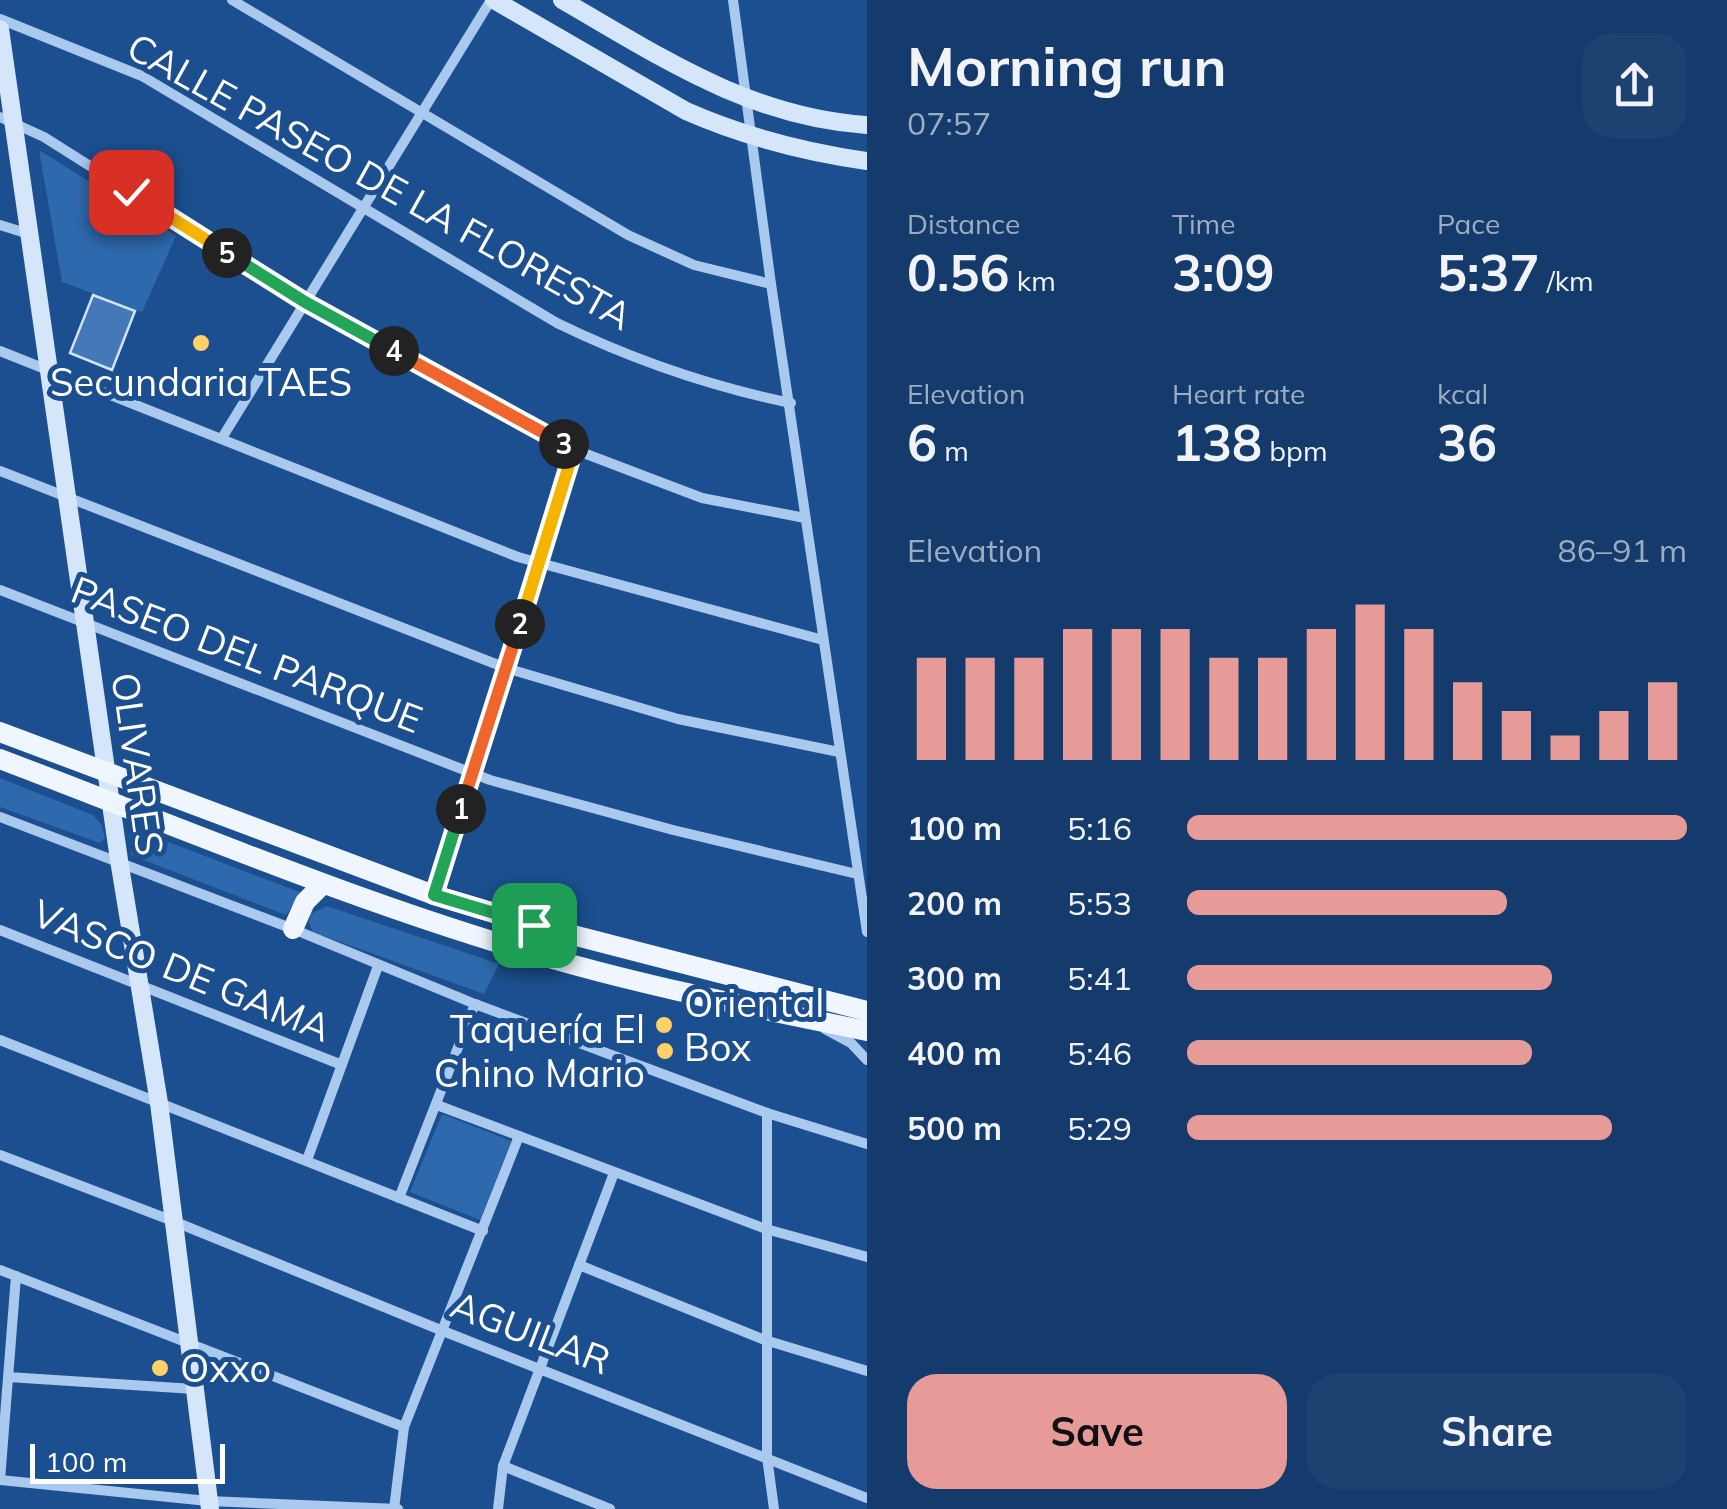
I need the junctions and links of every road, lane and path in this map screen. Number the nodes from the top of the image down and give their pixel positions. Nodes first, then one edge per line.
1 (232, 0) edge
2 (492, 0) edge
3 (562, 0) edge
4 (733, 0) edge
5 (0, 19) edge
6 (0, 29) edge
7 (746, 100) junction
8 (421, 114) junction
9 (7, 119) edge
10 (867, 125) edge
11 (750, 136) junction
12 (867, 161) edge
13 (364, 206) junction
14 (0, 225) edge
15 (29, 234) junction
16 (771, 284) junction
17 (305, 302) junction
18 (0, 351) edge
19 (48, 370) junction
20 (791, 403) junction
21 (222, 438) junction
22 (574, 449) junction
23 (0, 471) edge
24 (68, 500) junction
25 (805, 518) junction
26 (540, 564) junction
27 (0, 590) edge
28 (84, 622) junction
29 (822, 640) junction
30 (506, 668) junction
31 (0, 732) edge
32 (839, 752) junction
33 (0, 759) edge
34 (68, 759) junction
35 (107, 774) junction
36 (472, 774) junction
37 (51, 778) junction
38 (112, 802) junction
39 (0, 817) edge
40 (119, 860) junction
41 (856, 874) junction
42 (323, 884) junction
43 (434, 895) junction
44 (865, 908) edge
45 (293, 929) junction
46 (0, 930) edge
47 (867, 932) edge
48 (378, 966) junction
49 (140, 984) junction
50 (475, 1004) junction
51 (867, 1012) edge
52 (782, 1013) junction
53 (867, 1031) edge
54 (0, 1040) edge
55 (867, 1060) edge
56 (342, 1065) junction
57 (159, 1103) junction
58 (436, 1105) junction
59 (767, 1113) junction
60 (867, 1134) edge
61 (519, 1136) junction
62 (852, 1139) junction
63 (867, 1144) edge
64 (0, 1155) edge
65 (307, 1160) junction
66 (614, 1173) junction
67 (399, 1198) junction
68 (173, 1220) junction
69 (766, 1229) junction
70 (483, 1231) junction
71 (867, 1258) edge
72 (579, 1265) junction
73 (0, 1270) edge
74 (16, 1276) junction
75 (443, 1331) junction
76 (766, 1340) junction
77 (189, 1346) junction
78 (541, 1368) junction
79 (867, 1371) edge
80 (8, 1377) junction
81 (194, 1389) junction
82 (404, 1427) junction
83 (767, 1457) junction
84 (503, 1466) junction
85 (0, 1480) edge
86 (867, 1498) edge
87 (209, 1505) edge
88 (595, 1506) edge
89 (395, 1509) edge
90 (498, 1509) edge
91 (610, 1509) edge
92 (774, 1509) edge

1 - 8 street
2 - 8 street
2 - 11 main road
3 - 7 main road
4 - 7 street
5 - 13 street, CALLE PASEO DE LA FLORESTA
6 - 9 main road, OLIVARES
7 - 10 main road
7 - 11 street
8 - 13 street
8 - 16 street
9 - 15 main road, OLIVARES
9 - 17 street
11 - 12 main road
11 - 16 street
13 - 17 street
13 - 20 street, CALLE PASEO DE LA FLORESTA
14 - 15 street
15 - 19 main road, OLIVARES
16 - 20 street
17 - 21 street
17 - 22 street
18 - 19 street
19 - 21 street
19 - 24 main road, OLIVARES
20 - 25 street
21 - 26 street
22 - 25 street
22 - 26 street
23 - 24 street
24 - 28 main road, OLIVARES
24 - 30 street
25 - 29 street
26 - 29 street
26 - 30 street
27 - 28 street, PASEO DEL PARQUE
28 - 35 main road, OLIVARES
28 - 36 street, PASEO DEL PARQUE
29 - 32 street
30 - 32 street
30 - 36 street
31 - 34 main road
32 - 41 street
33 - 37 main road
34 - 35 main road
34 - 37 main road
35 - 38 main road, OLIVARES
35 - 43 main road
36 - 41 street, PASEO DEL PARQUE
36 - 43 street
37 - 38 main road
38 - 40 main road, OLIVARES
38 - 42 main road
39 - 40 street
40 - 45 street
40 - 49 main road, OLIVARES
41 - 44 street
42 - 45 main road
42 - 52 main road
43 - 51 main road
44 - 47 street
45 - 48 street
46 - 49 street, VASCO DE GAMA
48 - 50 street
48 - 56 street
49 - 56 street, VASCO DE GAMA
49 - 57 main road, OLIVARES
50 - 58 street
50 - 59 street
52 - 53 main road
52 - 55 street
54 - 57 street
56 - 65 street
57 - 65 street
57 - 68 main road, OLIVARES
58 - 61 street
58 - 67 street
59 - 62 street
59 - 69 street
60 - 62 street
61 - 66 street
61 - 70 street
62 - 63 street
64 - 68 street, AGUILAR
65 - 67 street
66 - 69 street
66 - 72 street
67 - 70 street
68 - 75 street, AGUILAR
68 - 77 main road, OLIVARES
69 - 71 street
69 - 76 street
70 - 75 street
72 - 76 street
72 - 78 street
73 - 74 street
74 - 77 street
74 - 80 street
75 - 78 street, AGUILAR
75 - 82 street
76 - 79 street
76 - 83 street
77 - 81 main road, OLIVARES
77 - 82 street
78 - 83 street, AGUILAR
78 - 84 street
80 - 81 street
80 - 85 street
81 - 87 main road, OLIVARES
82 - 89 street
83 - 86 street, AGUILAR
83 - 92 street
84 - 88 street
84 - 90 street
85 - 87 street
87 - 89 street
88 - 91 street

